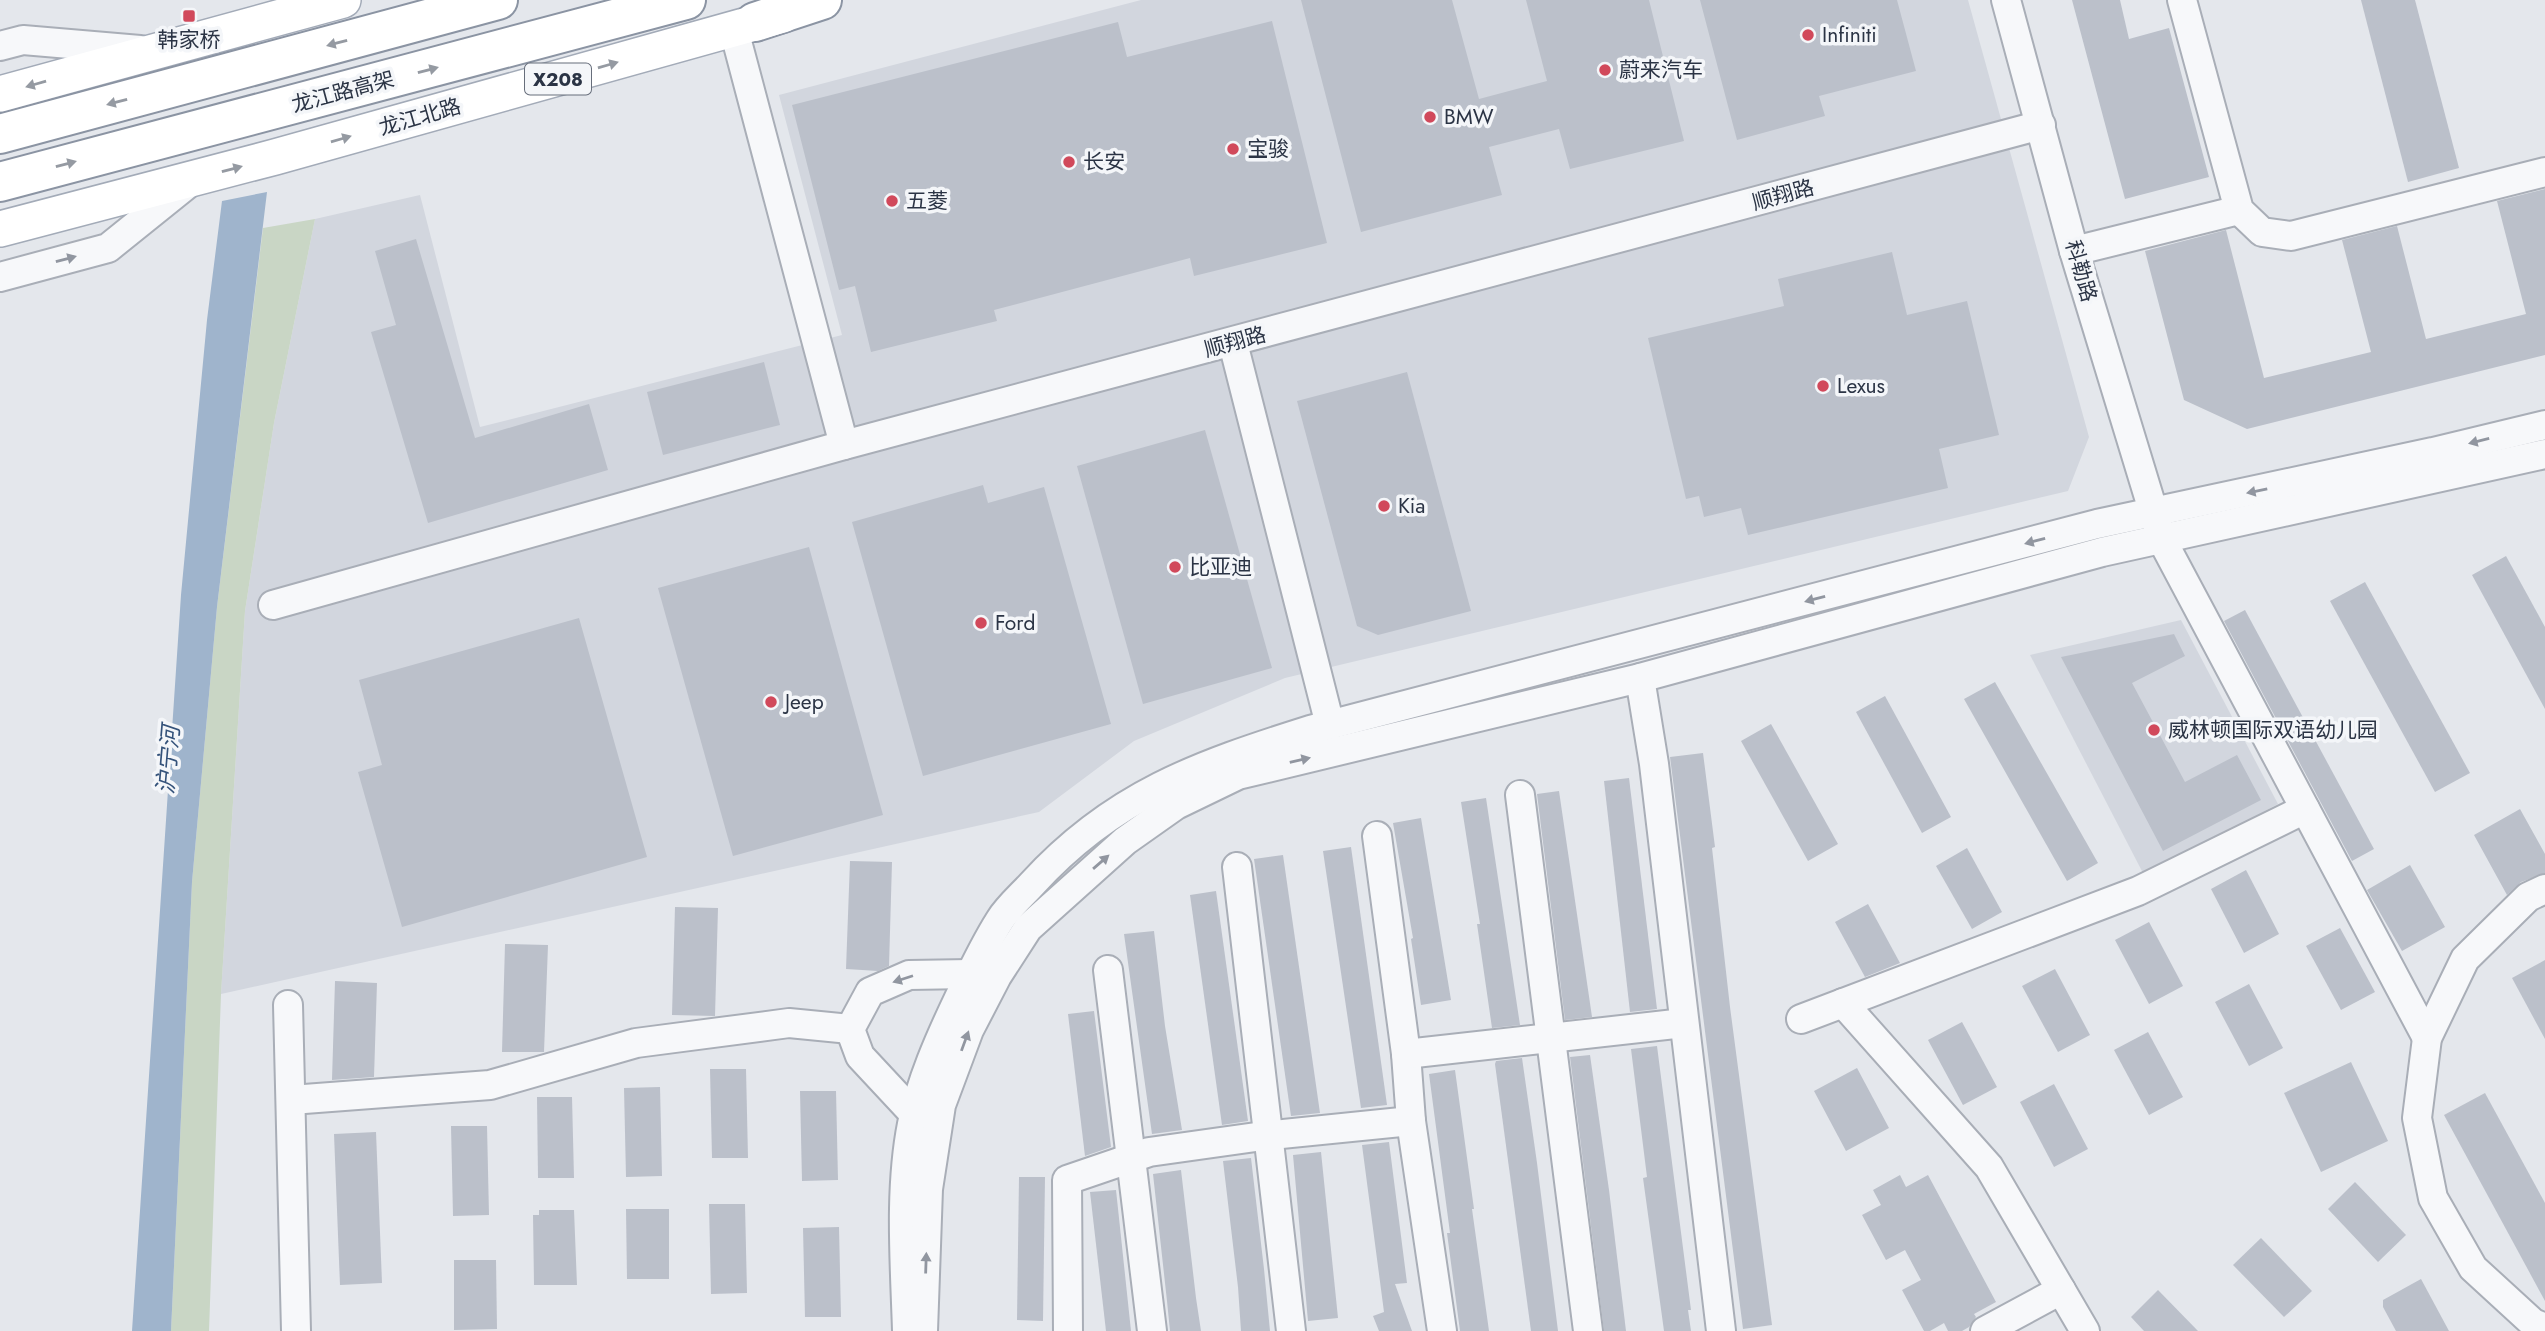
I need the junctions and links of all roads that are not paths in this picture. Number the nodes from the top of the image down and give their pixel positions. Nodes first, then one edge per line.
1 (343, 0) edge
2 (498, 0) edge
3 (686, 0) edge
4 (822, 0) edge
5 (839, 0) edge
6 (2006, 0) edge
7 (2182, 0) edge
8 (744, 26) junction
9 (0, 46) edge
10 (153, 51) junction
11 (0, 94) edge
12 (2041, 125) junction
13 (0, 134) edge
14 (2545, 172) edge
15 (193, 179) junction
16 (0, 182) edge
17 (2239, 210) junction
18 (0, 229) edge
19 (2074, 251) junction
20 (0, 277) edge
21 (1233, 343) junction
22 (2545, 425) edge
23 (844, 445) junction
24 (2545, 454) edge
25 (2153, 514) junction
26 (2162, 540) junction
27 (273, 605) dead end
28 (1640, 678) junction
29 (1330, 725) junction
30 (1520, 795) dead end
31 (2305, 809) junction
32 (1377, 835) dead end
33 (1237, 867) dead end
34 (2545, 889) edge
35 (1108, 970) dead end
36 (970, 974) junction
37 (1843, 1003) junction
38 (288, 1005) dead end
39 (1801, 1019) dead end
40 (1684, 1023) junction
41 (849, 1029) junction
42 (1550, 1038) junction
43 (2427, 1038) junction
44 (1406, 1054) junction
45 (291, 1100) junction
46 (915, 1115) junction
47 (1411, 1121) junction
48 (1268, 1135) junction
49 (1131, 1158) junction
50 (2061, 1290) junction
51 (2545, 1328) edge
52 (296, 1331) edge
53 (907, 1331) edge
54 (923, 1331) edge
55 (1068, 1331) edge
56 (1153, 1331) edge
57 (1290, 1331) edge
58 (1443, 1331) edge
59 (1588, 1331) edge
60 (1721, 1331) edge
61 (1985, 1331) edge
62 (2085, 1331) edge

1 - 10 main road
2 -> 13 highway
16 -> 3 highway, 龙江路高架
4 - 8 highway
5 - 8 main road, 龙江北路 / X208
6 - 12 street, 科勒路
7 - 17 street
15 -> 8 main road, 龙江北路 / X208
8 - 23 street
9 - 10 street
10 -> 11 main road
12 - 19 street, 科勒路
12 - 21 street, 顺翔路
14 - 17 street
15 - 18 main road, 龙江北路 / X208
20 -> 15 street
17 - 19 street
19 - 25 street, 科勒路
21 - 23 street, 顺翔路
21 - 29 street
22 -> 25 street
23 - 27 street, 顺翔路
24 - 26 street
25 - 26 street, 科勒路
25 -> 29 street
26 - 28 street
26 - 31 street, 科勒路
28 - 40 street
54 -> 28 street
29 - 36 street
30 - 42 street
31 - 37 street
31 - 43 street, 科勒路
32 - 44 street
33 - 48 street
34 - 43 street
35 - 49 street
36 -> 41 street
36 - 46 street
37 - 39 street
37 - 50 street
38 - 45 street
40 - 42 street
40 - 60 street
41 - 45 street
41 - 46 street
42 - 44 street
42 - 59 street
43 - 51 street
44 - 47 street
45 - 52 street
46 - 53 street
47 - 48 street
47 - 58 street
48 - 49 street
48 - 57 street
49 - 55 street
49 - 56 street
50 - 61 street
50 - 62 street

